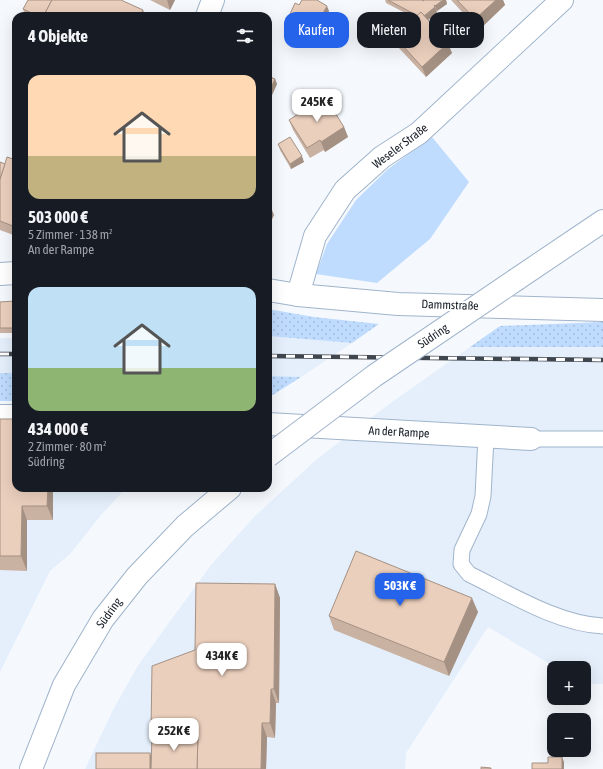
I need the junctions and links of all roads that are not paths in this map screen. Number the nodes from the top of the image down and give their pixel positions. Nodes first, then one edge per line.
1 (213, 0) edge
2 (562, 0) edge
3 (208, 12) edge
4 (603, 221) edge
5 (12, 272) edge
6 (0, 274) edge
7 (272, 291) edge
8 (298, 295) junction
9 (603, 310) edge
10 (0, 416) edge
11 (12, 416) edge
12 (272, 424) edge
13 (486, 437) junction
14 (531, 439) joint
15 (603, 439) edge
16 (272, 453) edge
17 (225, 492) edge
18 (603, 626) edge
19 (31, 769) edge

1 - 3 street
2 - 8 street, Weseler Straße
4 - 16 street, Südring, bridge
5 - 6 street
7 - 8 street
8 - 9 street, Dammstraße
10 - 11 street
12 - 13 street, An der Rampe
13 - 14 street, An der Rampe
13 - 18 lane
14 - 15 lane
17 - 19 street, Südring

